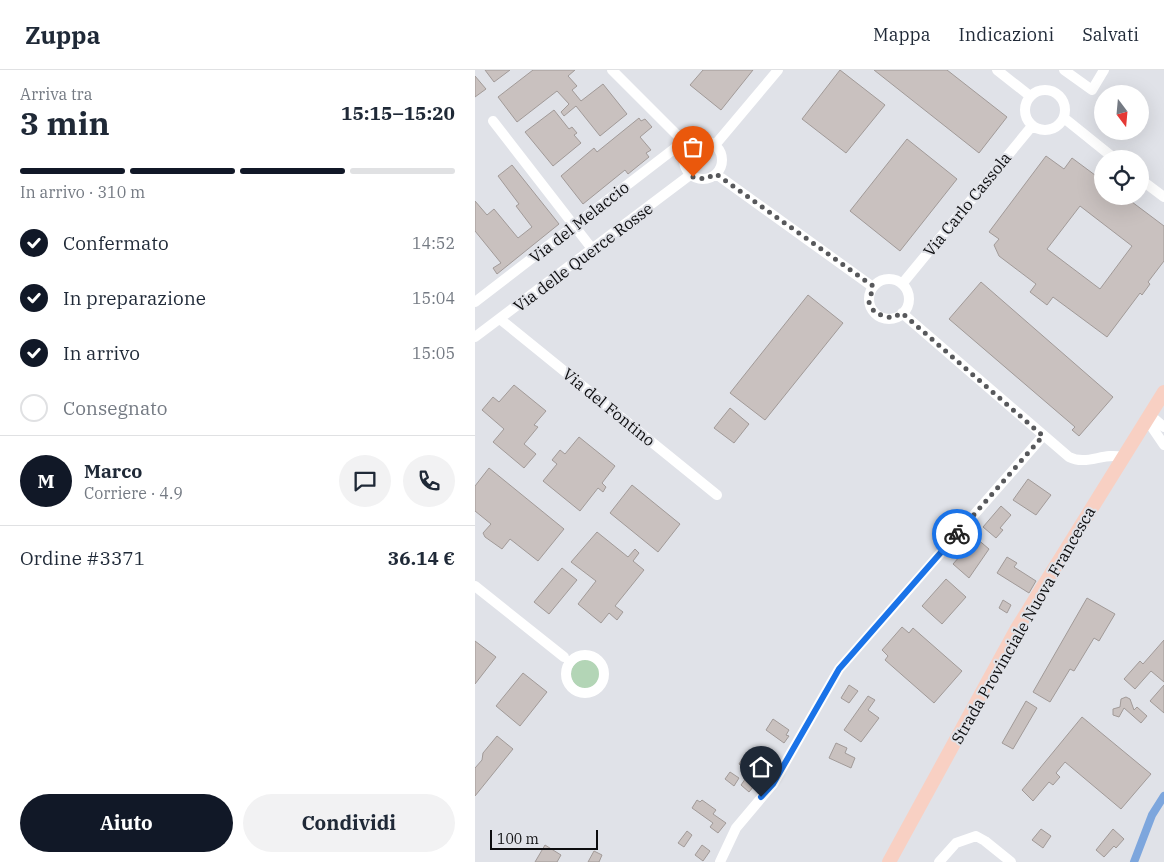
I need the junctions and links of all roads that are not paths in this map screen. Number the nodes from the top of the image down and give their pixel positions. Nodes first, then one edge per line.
1 (612, 70) edge
2 (777, 70) edge
3 (997, 70) edge
4 (1064, 70) edge
5 (1104, 70) edge
6 (1030, 96) junction
7 (1064, 118) junction
8 (493, 121) dead end
9 (1032, 126) junction
10 (686, 144) junction
11 (715, 145) junction
12 (1104, 150) edge
13 (716, 174) junction
14 (690, 175) junction
15 (1149, 185) edge
16 (1164, 197) edge
17 (575, 226) junction
18 (593, 250) junction
19 (902, 284) junction
20 (873, 286) junction
21 (475, 302) edge
22 (902, 313) junction
23 (500, 319) junction
24 (475, 337) edge
25 (1164, 392) edge
26 (1149, 417) junction
27 (1164, 427) edge
28 (1043, 436) junction
29 (1164, 445) edge
30 (1122, 457) junction
31 (717, 495) dead end
32 (475, 586) edge
33 (564, 657) junction
34 (575, 658) junction
35 (567, 668) junction
36 (720, 862) edge
37 (889, 862) edge
38 (939, 862) edge
39 (1011, 862) edge

1 - 10 street
2 - 11 street
3 - 6 street
4 - 5 street
6 - 7 street
6 - 9 street
7 - 9 street
7 - 12 street
8 - 17 street
9 - 19 street, Via Carlo Cassola
10 - 11 street
10 - 14 street
10 - 17 street, Via del Melaccio
11 - 13 street
13 - 14 street
13 - 20 street
14 - 18 street, Via delle Querce Rosse
15 - 16 street
17 - 18 street
17 - 21 street, Via del Melaccio
18 - 23 street, Via delle Querce Rosse
19 - 20 street
19 - 22 street
20 - 22 street
22 - 28 street
23 - 24 street, Via delle Querce Rosse
23 - 31 street, Via del Fontino
25 - 26 main road, Strada Provinciale Nuova Francesca
26 - 27 street
26 - 29 street
26 - 30 main road, Strada Provinciale Nuova Francesca
28 - 30 street
28 - 36 street
30 - 37 main road, Strada Provinciale Nuova Francesca
32 - 33 street
33 - 34 street
33 - 35 street
34 - 35 street
34 - 35 street
38 - 39 street

